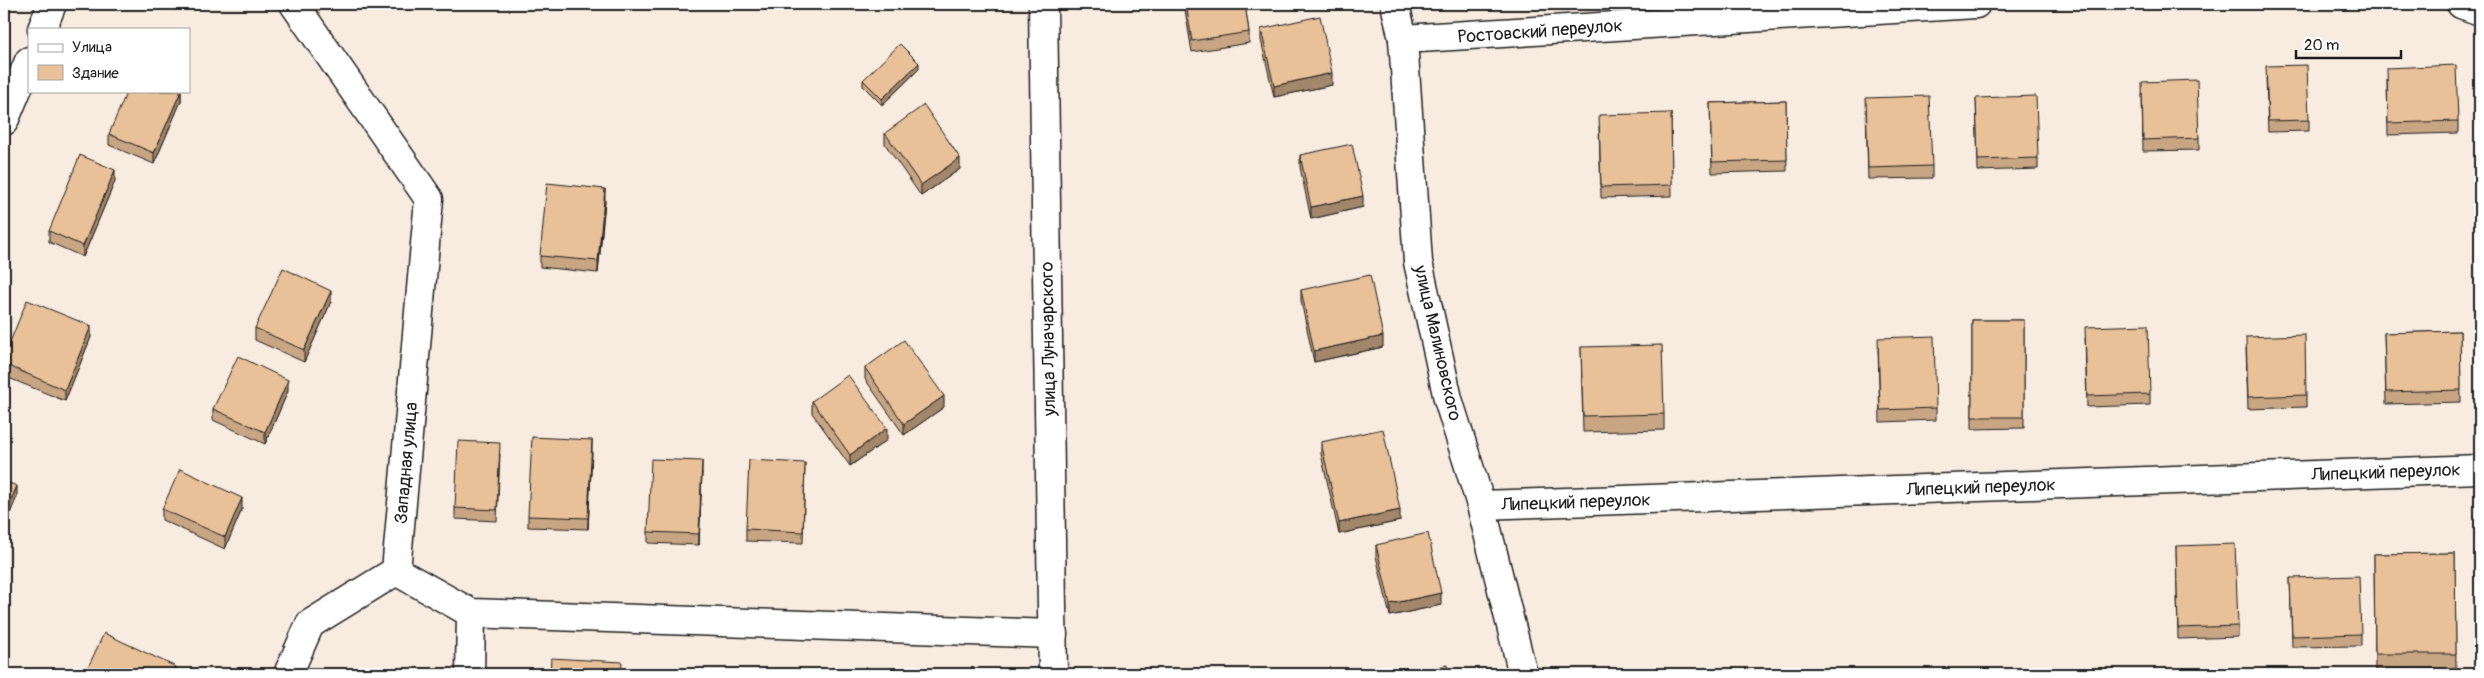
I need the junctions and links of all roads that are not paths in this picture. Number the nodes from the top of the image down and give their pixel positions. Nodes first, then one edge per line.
1 (52, 4) edge
2 (294, 4) edge
3 (1043, 4) edge
4 (1395, 4) edge
5 (1976, 4) edge
6 (2461, 4) edge
7 (2480, 11) edge
8 (42, 28) edge
9 (1403, 40) junction
10 (28, 63) edge
11 (4, 121) edge
12 (2480, 469) edge
13 (1481, 505) junction
14 (396, 571) junction
15 (471, 613) junction
16 (1053, 634) junction
17 (288, 674) edge
18 (470, 674) edge
19 (1053, 674) edge
20 (1523, 674) edge

1 - 8 street
2 - 14 street, Западная улица
3 - 16 street, улица Луначарского
4 - 9 street, улица Малиновского
5 - 9 street, Ростовский переулок
6 - 7 street
9 - 13 street, улица Малиновского
10 - 11 street
12 - 13 street, Липецкий переулок
13 - 20 street, улица Малиновского
14 - 15 street
14 - 17 street
15 - 16 street
15 - 18 street
16 - 19 street, улица Луначарского

